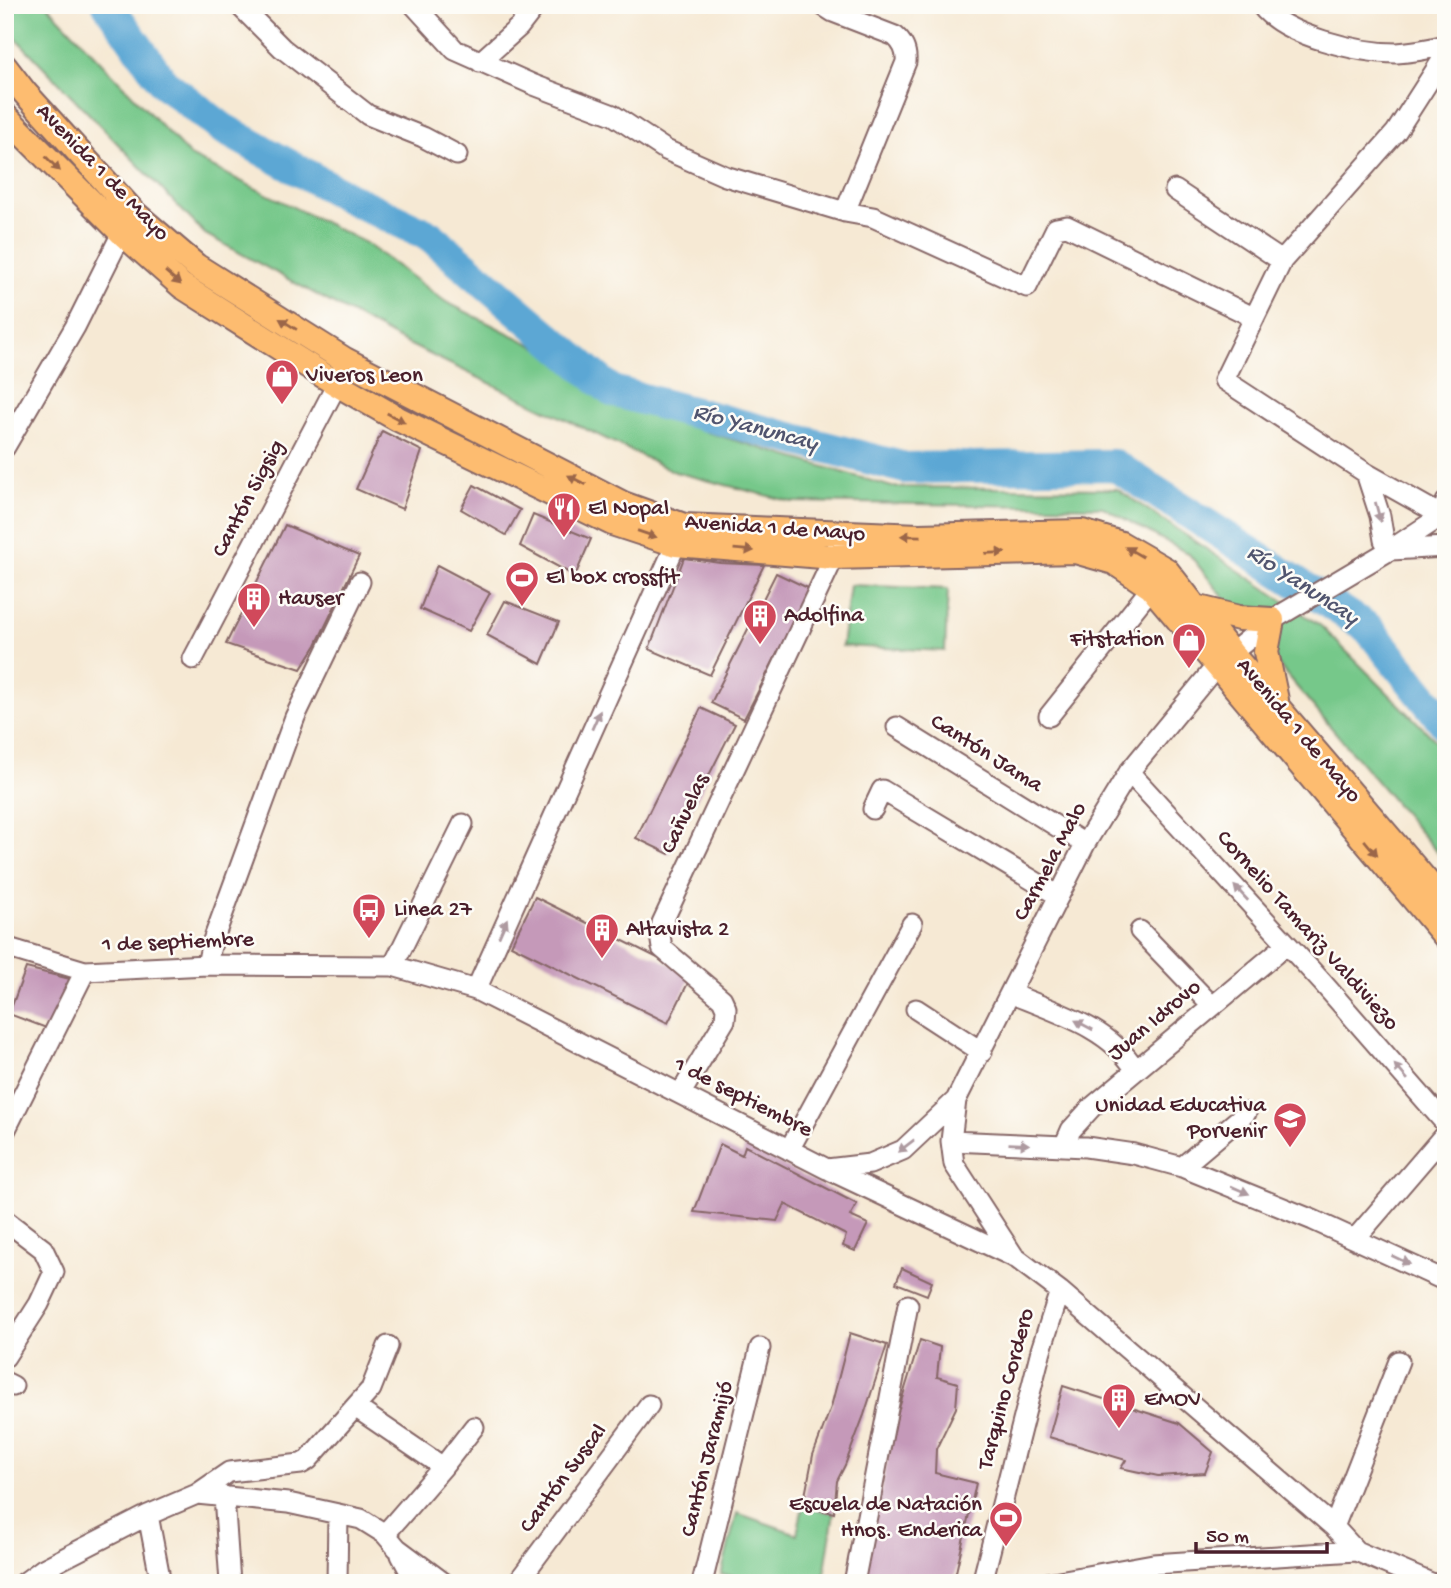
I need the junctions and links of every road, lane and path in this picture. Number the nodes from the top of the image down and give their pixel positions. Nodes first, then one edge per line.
1 (239, 5) edge
2 (414, 5) edge
3 (536, 5) edge
4 (805, 5) edge
5 (821, 5) edge
6 (1261, 5) edge
7 (1446, 45) edge
8 (1446, 54) edge
9 (480, 62) junction
10 (5, 67) edge
11 (7, 120) edge
12 (457, 155) dead end
13 (1175, 190) dead end
14 (845, 212) junction
15 (122, 233) junction
16 (1282, 261) junction
17 (1253, 317) junction
18 (345, 360) junction
19 (337, 384) junction
20 (10, 425) edge
21 (5, 447) edge
22 (1366, 473) junction
23 (1445, 512) edge
24 (676, 544) junction
25 (837, 545) junction
26 (1446, 547) edge
27 (1390, 550) junction
28 (1158, 579) junction
29 (360, 582) dead end
30 (1195, 607) junction
31 (1275, 619) junction
32 (193, 659) dead end
33 (1224, 659) junction
34 (1278, 707) junction
35 (1049, 716) dead end
36 (897, 727) dead end
37 (1129, 772) junction
38 (873, 808) dead end
39 (463, 824) dead end
40 (1085, 844) junction
41 (1059, 896) junction
42 (1446, 904) edge
43 (912, 925) dead end
44 (1140, 931) dead end
45 (1446, 937) edge
46 (1287, 944) junction
47 (5, 947) edge
48 (207, 965) junction
49 (393, 966) junction
50 (85, 971) junction
51 (476, 990) junction
52 (1012, 994) junction
53 (1212, 1006) junction
54 (916, 1009) dead end
55 (982, 1052) junction
56 (1135, 1069) junction
57 (681, 1093) junction
58 (956, 1100) junction
59 (1246, 1113) dead end
60 (1446, 1124) edge
61 (5, 1131) edge
62 (1446, 1133) edge
63 (951, 1141) junction
64 (1064, 1146) junction
65 (789, 1150) junction
66 (1182, 1167) junction
67 (827, 1169) junction
68 (5, 1220) edge
69 (1355, 1239) junction
70 (1016, 1258) junction
71 (1446, 1281) edge
72 (1060, 1290) junction
73 (908, 1305) dead end
74 (388, 1346) dead end
75 (760, 1348) dead end
76 (5, 1357) edge
77 (1399, 1361) dead end
78 (649, 1405) dead end
79 (355, 1407) junction
80 (474, 1427) dead end
81 (443, 1467) junction
82 (197, 1494) junction
83 (224, 1496) junction
84 (338, 1514) junction
85 (148, 1515) junction
86 (1334, 1527) junction
87 (391, 1541) junction
88 (1356, 1551) junction
89 (44, 1576) edge
90 (24, 1583) edge
91 (160, 1583) edge
92 (230, 1583) edge
93 (337, 1583) edge
94 (416, 1583) edge
95 (444, 1583) edge
96 (517, 1583) edge
97 (702, 1583) edge
98 (854, 1583) edge
99 (982, 1583) edge
100 (1048, 1583) edge
101 (1431, 1583) edge

1 - 12 street
2 - 9 street
3 - 9 street
4 - 5 street
5 - 14 street
6 - 7 street
8 - 16 street
9 - 14 street
18 -> 10 main road, Avenida 1 de Mayo
11 -> 15 main road, Avenida 1 de Mayo
13 - 16 street
14 - 17 street
15 -> 19 main road, Avenida 1 de Mayo
15 - 20 street
16 - 17 street
17 - 22 street
18 - 19 street, Cantón Sigsig
25 -> 18 main road, Avenida 1 de Mayo
19 -> 24 main road, Avenida 1 de Mayo
19 - 32 street, Cantón Sigsig
20 - 21 street
22 - 23 street
22 -> 27 street
23 - 27 street, Carmela Malo
24 -> 25 main road, Avenida 1 de Mayo
51 -> 24 street
25 - 28 main road, Avenida 1 de Mayo
25 - 57 street, Cañuelas
26 - 27 street
27 - 31 street, Carmela Malo
28 - 30 main road, Avenida 1 de Mayo
28 - 33 main road, Avenida 1 de Mayo
28 - 35 street
29 - 48 street
30 - 31 main road
30 - 33 main road, Avenida 1 de Mayo
31 - 33 street, Carmela Malo
31 - 34 main road
33 - 34 main road, Avenida 1 de Mayo
33 - 37 street, Carmela Malo
33 -> 45 main road, Avenida 1 de Mayo
34 - 42 main road, Avenida 1 de Mayo
36 - 40 street, Cantón Jama
37 - 40 street, Carmela Malo
46 -> 37 street, Cornelio Tamariz Valdiviezo
38 - 41 street
39 - 49 street
40 - 41 street, Carmela Malo
41 - 52 street, Carmela Malo
43 - 65 street
44 - 53 street
46 - 53 street, Juan Idrovo
60 -> 46 street, Cornelio Tamariz Valdiviezo
47 - 50 street, 1 de septiembre
48 - 49 street, 1 de septiembre
48 - 50 street, 1 de septiembre
49 - 51 street, 1 de septiembre
50 - 61 street
51 - 57 street, 1 de septiembre
52 - 55 street, Carmela Malo
56 -> 52 street
53 - 56 street, Juan Idrovo
54 - 55 street
55 - 58 street, Carmela Malo
56 - 64 street, Juan Idrovo
57 - 65 street, 1 de septiembre
58 - 63 street, Carmela Malo
58 -> 67 street, Carmela Malo
59 - 66 street
62 - 69 street
63 -> 64 street
63 - 70 street, Carmela Malo
64 - 66 street
65 - 67 street, 1 de septiembre
66 -> 69 street
67 - 70 street, 1 de septiembre
68 - 76 street
69 -> 71 street
70 - 72 street, 1 de septiembre
72 - 86 street, 1 de septiembre
72 - 99 street, Tarquino Cordero
73 - 98 street
74 - 79 street
75 - 97 street, Cantón Jaramijó
77 - 86 street
78 - 96 street, Cantón Suscal
79 - 81 street
79 - 82 street
80 - 81 street
81 - 87 street
82 - 83 street
82 - 85 street
83 - 84 street
83 - 92 street
84 - 87 street
84 - 93 street
85 - 89 street
85 - 91 street
86 - 88 street, 1 de septiembre
87 - 94 street
87 - 95 street
88 - 100 street
88 - 101 street
89 - 90 street

